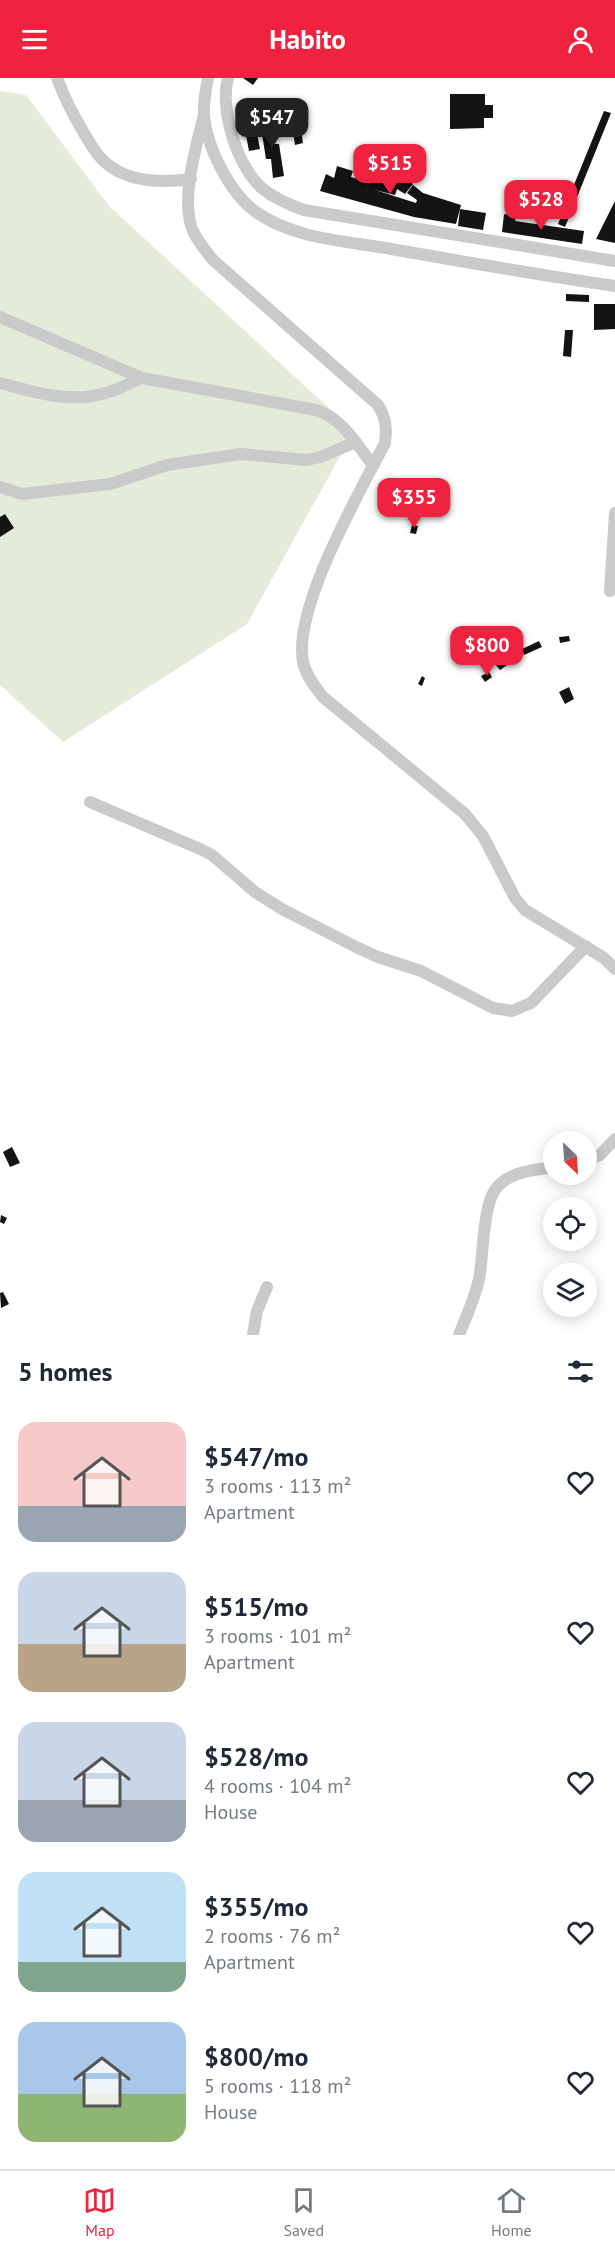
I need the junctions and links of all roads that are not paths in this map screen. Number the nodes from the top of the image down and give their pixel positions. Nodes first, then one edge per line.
1 (57, 78) edge
2 (208, 78) edge
3 (228, 78) edge
4 (204, 115) junction
5 (191, 179) junction
6 (615, 261) edge
7 (615, 286) edge
8 (0, 317) edge
9 (142, 378) junction
10 (0, 382) edge
11 (356, 442) junction
12 (374, 466) junction
13 (0, 487) edge
14 (615, 513) edge
15 (610, 591) dead end
16 (90, 802) dead end
17 (586, 946) junction
18 (615, 969) edge
19 (615, 1139) edge
20 (597, 1156) edge
21 (543, 1169) edge
22 (267, 1287) dead end
23 (253, 1335) edge
24 (459, 1335) edge

1 - 5 street
2 - 4 street
3 - 6 street
4 - 5 street
4 - 7 street
5 - 12 street
8 - 9 street
9 - 10 street
9 - 11 street
11 - 12 street
11 - 13 street
12 - 17 street
14 - 15 street
16 - 17 street
17 - 18 street
19 - 20 street
21 - 24 street
22 - 23 street

